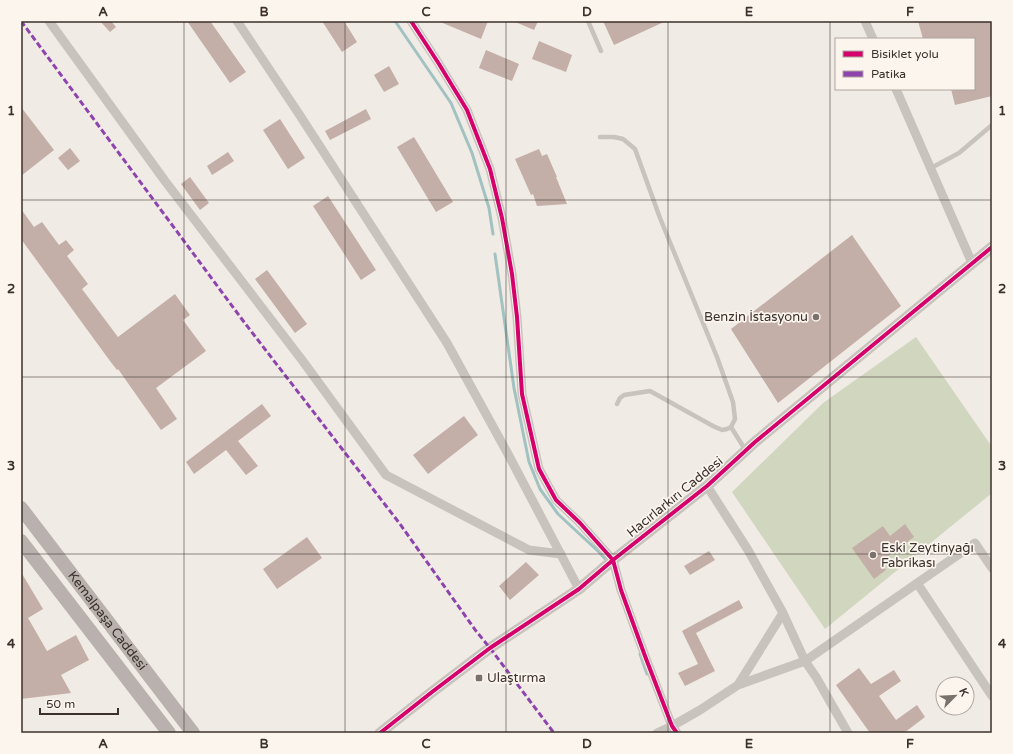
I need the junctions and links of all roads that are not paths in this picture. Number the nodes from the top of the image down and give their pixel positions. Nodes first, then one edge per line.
1 (49, 21) edge
2 (237, 21) edge
3 (411, 21) edge
4 (588, 21) edge
5 (866, 21) edge
6 (873, 38) edge
7 (601, 51) dead end
8 (896, 90) edge
9 (992, 125) edge
10 (600, 137) dead end
11 (931, 168) junction
12 (992, 247) edge
13 (972, 263) junction
14 (618, 404) dead end
15 (731, 427) junction
16 (746, 451) junction
17 (707, 486) junction
18 (21, 508) edge
19 (21, 541) edge
20 (561, 554) junction
21 (613, 560) junction
22 (992, 568) edge
23 (917, 583) junction
24 (579, 589) junction
25 (783, 613) junction
26 (805, 661) junction
27 (738, 685) junction
28 (992, 696) edge
29 (160, 727) edge
30 (674, 729) edge
31 (169, 733) edge
32 (193, 733) edge
33 (380, 733) edge
34 (656, 733) edge
35 (848, 733) edge

1 - 20 street
2 - 20 street
3 - 21 street
4 - 7 lane
5 - 6 street
8 - 11 street
9 - 11 lane
10 - 15 lane
11 - 13 street
12 - 13 street, Hacırlarkırı Caddesi
13 - 16 street, Hacırlarkırı Caddesi
14 - 15 lane
15 - 16 lane
16 - 17 street, Hacırlarkırı Caddesi
17 - 21 street, Hacırlarkırı Caddesi
17 - 25 street
18 - 32 main road, Kemalpaşa Caddesi
19 - 29 main road, Kemalpaşa Caddesi
20 - 24 street
21 - 24 street, Hacırlarkırı Caddesi
21 - 30 street
22 - 23 street
23 - 26 street
23 - 28 street
24 - 33 street, Hacırlarkırı Caddesi
25 - 26 street
25 - 27 street
26 - 27 street
26 - 35 street
27 - 30 street
29 - 31 main road, Kemalpaşa Caddesi
30 - 34 street

